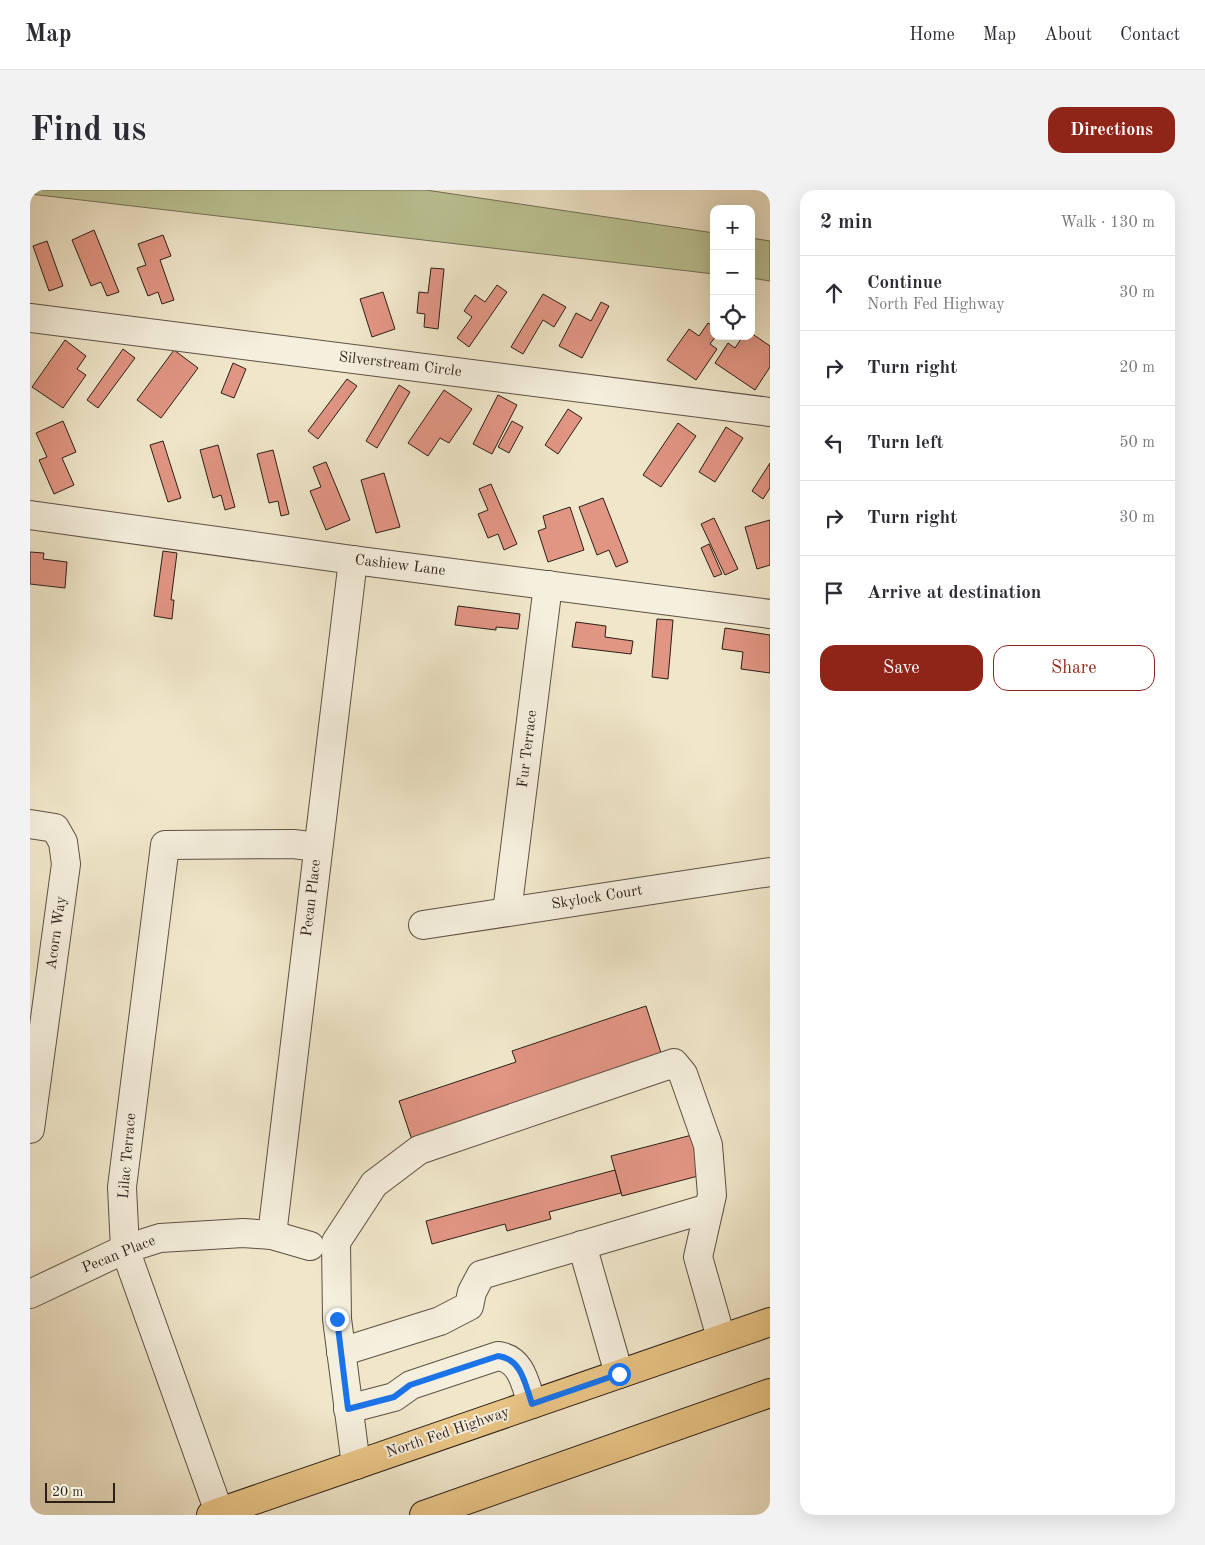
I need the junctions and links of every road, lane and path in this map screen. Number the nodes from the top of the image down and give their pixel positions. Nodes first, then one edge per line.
1 (30, 318) edge
2 (770, 412) edge
3 (30, 515) edge
4 (353, 560) junction
5 (548, 585) junction
6 (770, 614) edge
7 (43, 826) edge
8 (318, 847) junction
9 (770, 872) edge
10 (507, 912) junction
11 (423, 925) dead end
12 (30, 1129) edge
13 (709, 1208) junction
14 (272, 1235) junction
15 (310, 1246) dead end
16 (582, 1246) junction
17 (126, 1249) junction
18 (30, 1294) edge
19 (770, 1322) edge
20 (721, 1338) junction
21 (341, 1352) junction
22 (619, 1374) junction
23 (770, 1393) edge
24 (532, 1404) junction
25 (348, 1409) junction
26 (356, 1465) junction
27 (215, 1514) edge
28 (424, 1515) edge

1 - 2 lane, Silverstream Circle
3 - 4 lane, Cashiew Lane
4 - 5 lane, Cashiew Lane
4 - 8 lane, Pecan Place
5 - 6 lane, Cashiew Lane
5 - 10 lane, Fur Terrace
7 - 12 lane, Acorn Way
8 - 14 lane, Pecan Place
8 - 17 lane, Lilac Terrace
9 - 10 lane, Skylock Court
10 - 11 lane, Skylock Court
13 - 16 lane
13 - 20 lane
13 - 21 lane
14 - 15 lane, Pecan Place
14 - 17 lane, Pecan Place
16 - 21 lane
16 - 22 lane
17 - 18 lane, Pecan Place
17 - 27 lane, Lilac Terrace
19 - 20 main road, North Fed Highway
20 - 22 main road, North Fed Highway
21 - 25 lane
22 - 24 main road, North Fed Highway
23 - 28 main road
24 - 25 lane
24 - 26 main road, North Fed Highway
25 - 26 lane
26 - 27 main road, North Fed Highway

